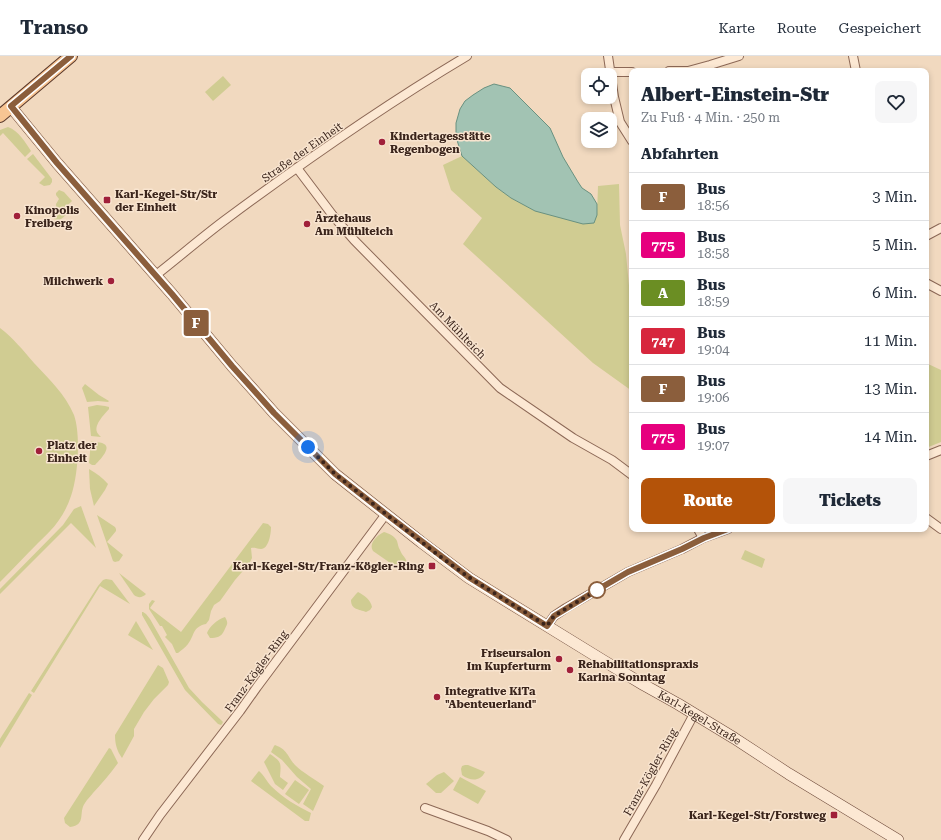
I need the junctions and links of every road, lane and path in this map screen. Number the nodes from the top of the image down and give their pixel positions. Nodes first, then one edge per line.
1 (71, 56) edge
2 (467, 56) edge
3 (608, 56) edge
4 (739, 56) edge
5 (853, 56) edge
6 (610, 68) edge
7 (699, 68) edge
8 (855, 68) edge
9 (617, 72) edge
10 (629, 72) edge
11 (616, 104) edge
12 (11, 106) junction
13 (0, 116) edge
14 (629, 136) edge
15 (297, 168) junction
16 (941, 228) edge
17 (929, 234) edge
18 (156, 275) junction
19 (929, 285) edge
20 (941, 291) edge
21 (941, 450) edge
22 (929, 455) edge
23 (629, 473) edge
24 (386, 514) junction
25 (929, 520) edge
26 (941, 529) edge
27 (700, 532) edge
28 (720, 532) edge
29 (704, 538) junction
30 (547, 626) junction
31 (694, 714) junction
32 (425, 808) dead end
33 (143, 840) edge
34 (507, 840) edge
35 (624, 840) edge
36 (898, 840) edge

1 - 12 main road
2 - 15 street, Straße der Einheit
3 - 6 street
4 - 7 street
5 - 8 street
9 - 10 street
11 - 14 street
12 - 13 main road
12 - 18 street, Karl-Kegel-Straße
15 - 18 street, Straße der Einheit
15 - 23 street, Am Mühlteich
16 - 17 street
18 - 24 street, Karl-Kegel-Straße
19 - 20 street
21 - 22 street
24 - 30 street, Karl-Kegel-Straße
24 - 33 street, Franz-Kögler-Ring
25 - 26 street
27 - 29 street
28 - 29 street
29 - 30 street
30 - 31 street, Karl-Kegel-Straße
31 - 35 street, Franz-Kögler-Ring
31 - 36 street, Karl-Kegel-Straße
32 - 34 street

